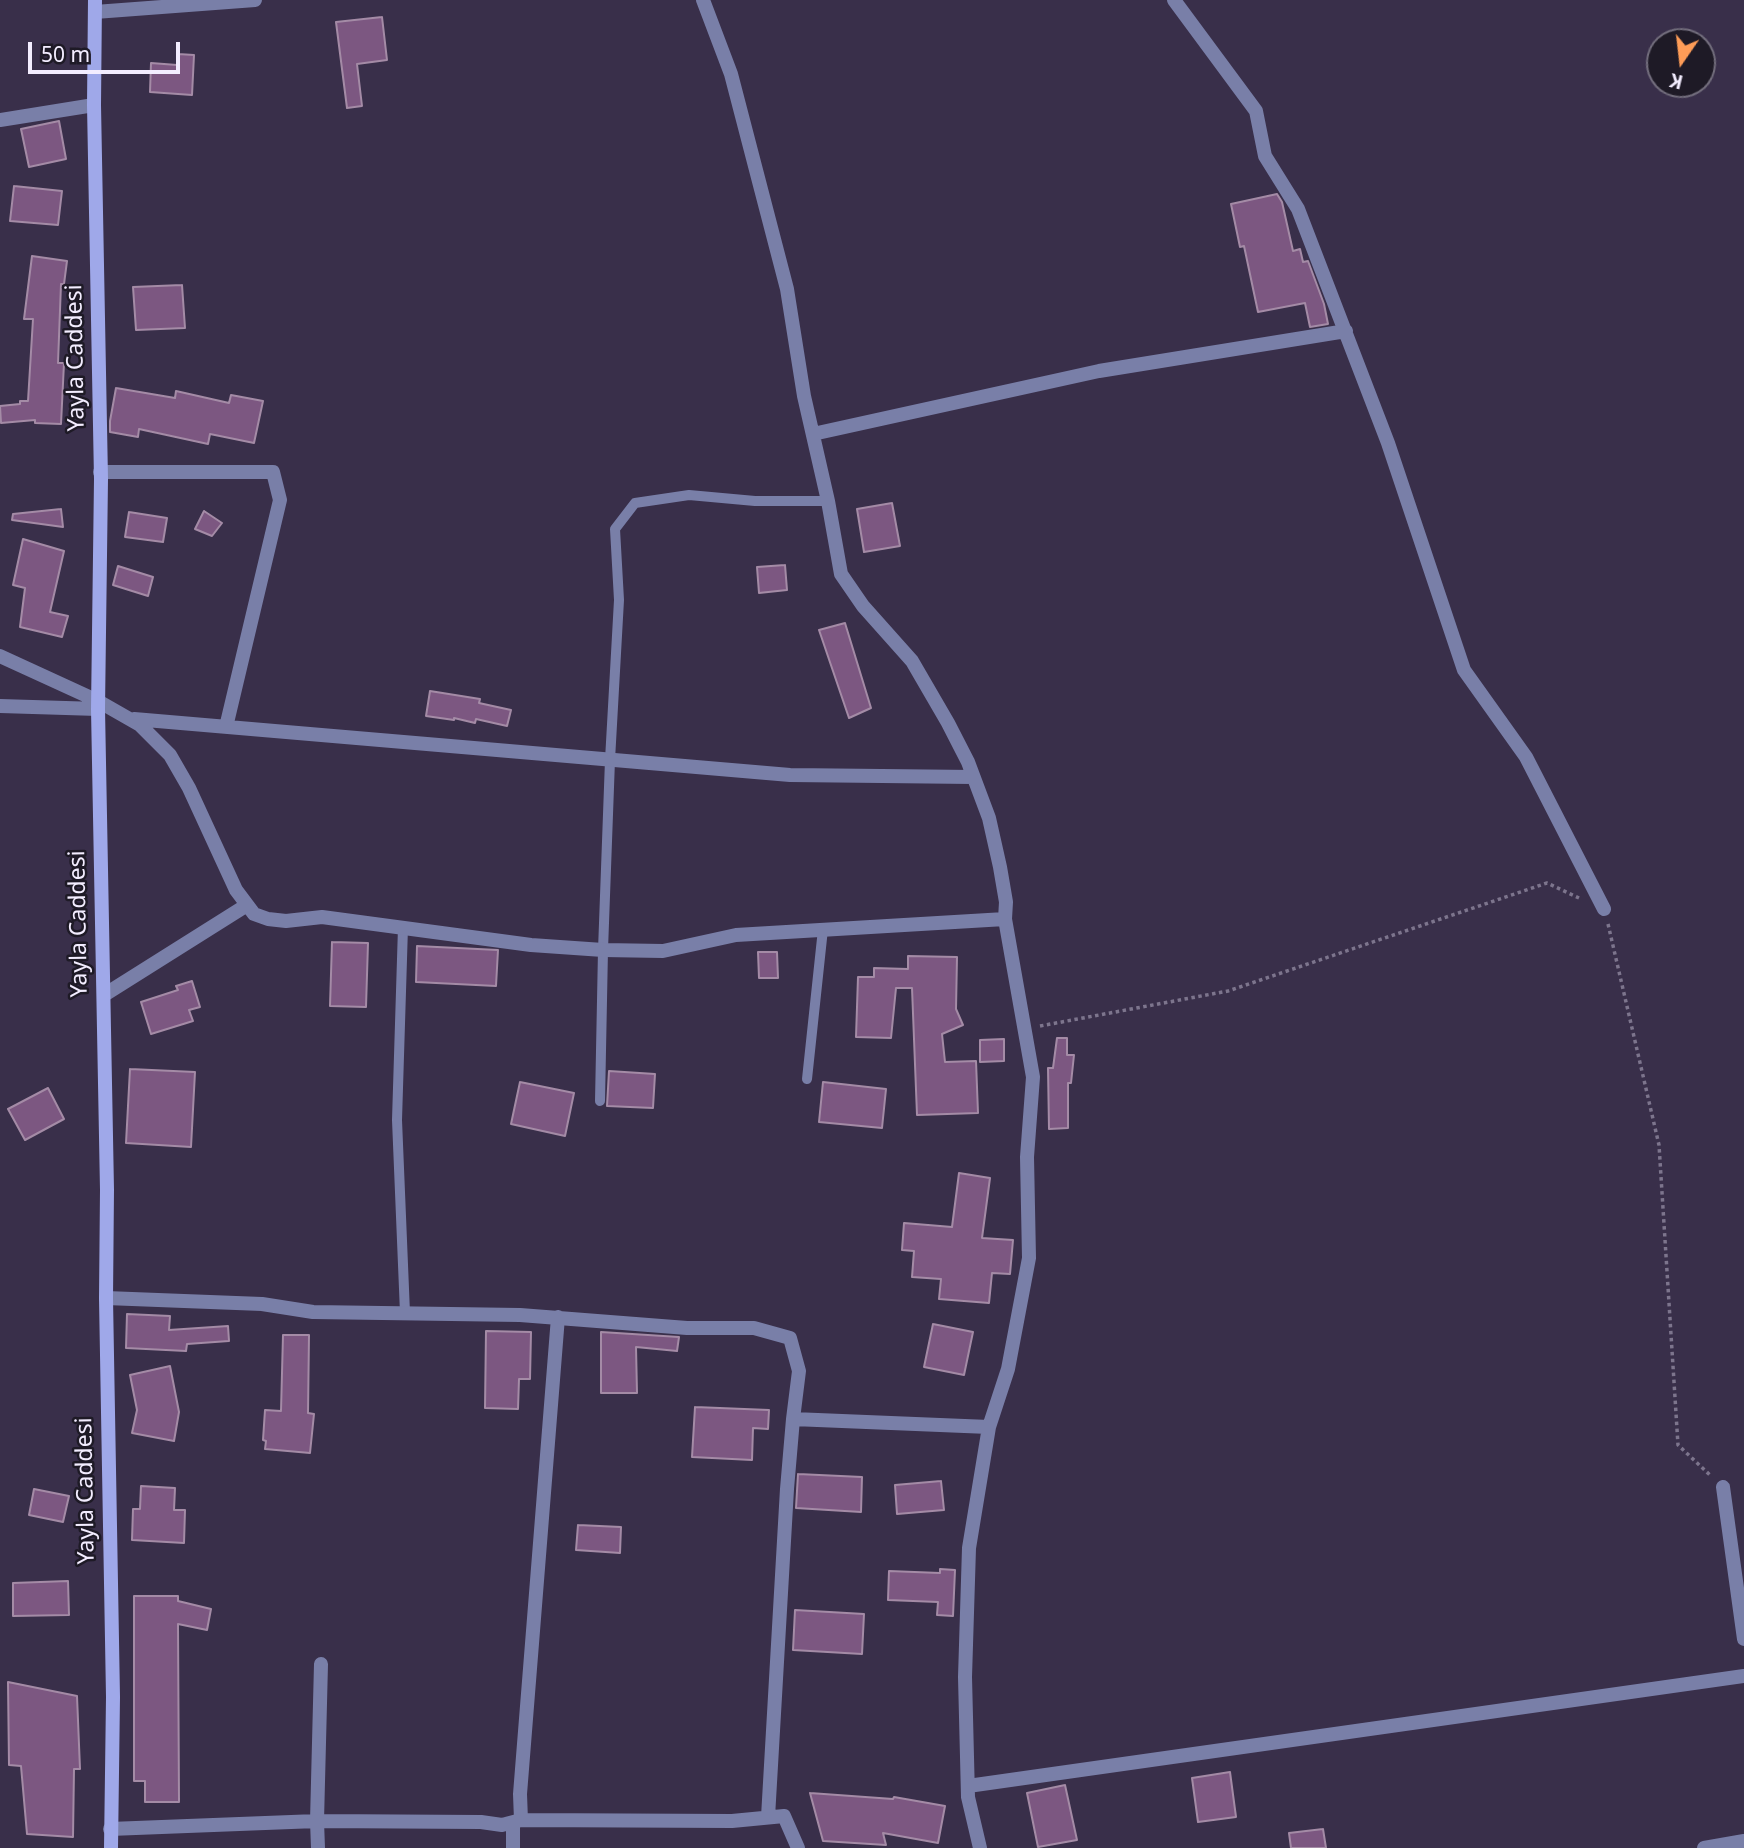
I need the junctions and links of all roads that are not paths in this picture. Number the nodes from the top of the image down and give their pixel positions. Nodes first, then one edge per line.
1 (255, 0) edge
2 (703, 0) edge
3 (1174, 0) edge
4 (95, 6) edge
5 (94, 105) junction
6 (0, 120) edge
7 (1346, 331) junction
8 (813, 434) junction
9 (100, 471) junction
10 (828, 501) junction
11 (0, 656) edge
12 (98, 705) junction
13 (0, 706) edge
14 (130, 718) junction
15 (226, 727) junction
16 (610, 760) junction
17 (973, 777) junction
18 (247, 905) junction
19 (1604, 909) road end
20 (1005, 919) junction
21 (403, 927) junction
22 (823, 929) junction
23 (603, 950) junction
24 (104, 995) junction
25 (807, 1079) dead end
26 (600, 1101) dead end
27 (106, 1298) junction
28 (405, 1313) junction
29 (558, 1317) junction
30 (793, 1419) junction
31 (989, 1427) junction
32 (1723, 1487) road end
33 (1744, 1639) edge
34 (321, 1664) dead end
35 (1744, 1676) edge
36 (968, 1786) junction
37 (768, 1817) junction
38 (317, 1821) junction
39 (517, 1821) junction
40 (110, 1829) junction
41 (1744, 1841) edge
42 (111, 1848) edge
43 (318, 1848) edge
44 (513, 1848) edge
45 (799, 1848) edge
46 (980, 1848) edge
47 (1704, 1848) edge

1 - 4 street
2 - 8 street
3 - 7 street
4 - 5 street, Yayla Caddesi
5 - 6 street
5 - 9 street, Yayla Caddesi
7 - 8 street
7 - 19 street
8 - 10 street
9 - 12 street, Yayla Caddesi
9 - 15 street
10 - 16 lane
10 - 17 street
11 - 12 street
12 - 13 street
12 - 14 street
12 - 24 street, Yayla Caddesi
14 - 15 street
14 - 18 street
15 - 16 street
16 - 17 street
16 - 23 lane
17 - 20 street
18 - 21 street
18 - 24 street
20 - 22 street
20 - 31 street
21 - 23 street
21 - 28 lane
22 - 23 street
22 - 25 lane
23 - 26 lane
24 - 27 street, Yayla Caddesi
27 - 28 street
27 - 40 street, Yayla Caddesi
28 - 29 street
29 - 30 street
29 - 39 street
30 - 31 street
30 - 37 street
31 - 36 street
32 - 33 street
34 - 38 street
35 - 36 street
36 - 46 street
37 - 39 street
37 - 45 street
38 - 39 street
38 - 40 street
38 - 43 street
39 - 44 street
40 - 42 street, Yayla Caddesi
41 - 47 street

